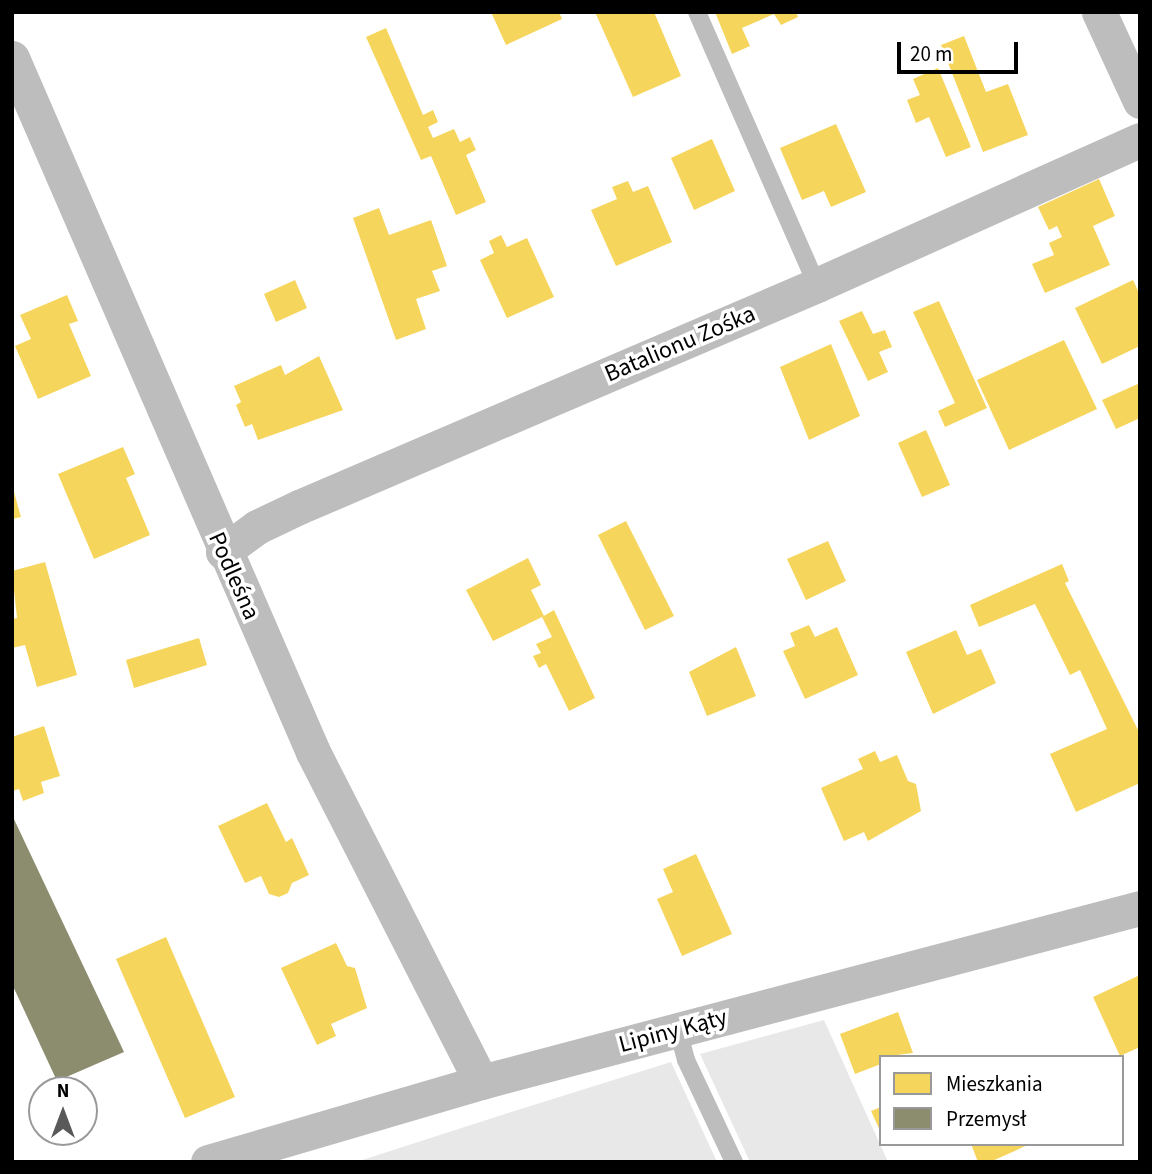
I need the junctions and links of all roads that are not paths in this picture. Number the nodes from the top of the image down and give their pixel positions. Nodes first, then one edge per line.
1 (696, 12) edge
2 (1099, 12) edge
3 (12, 58) edge
4 (1140, 101) edge
5 (1140, 140) edge
6 (817, 285) junction
7 (223, 552) junction
8 (1140, 908) edge
9 (678, 1030) junction
10 (481, 1083) junction
11 (208, 1162) edge
12 (734, 1162) edge

1 - 6 lane
2 - 4 street
3 - 7 street, Podleśna
5 - 6 street, Batalionu Zośka
6 - 7 street, Batalionu Zośka
7 - 10 street, Podleśna
8 - 9 street, Lipiny Kąty
9 - 10 street, Lipiny Kąty
9 - 12 lane
10 - 11 street, Lipiny Kąty

